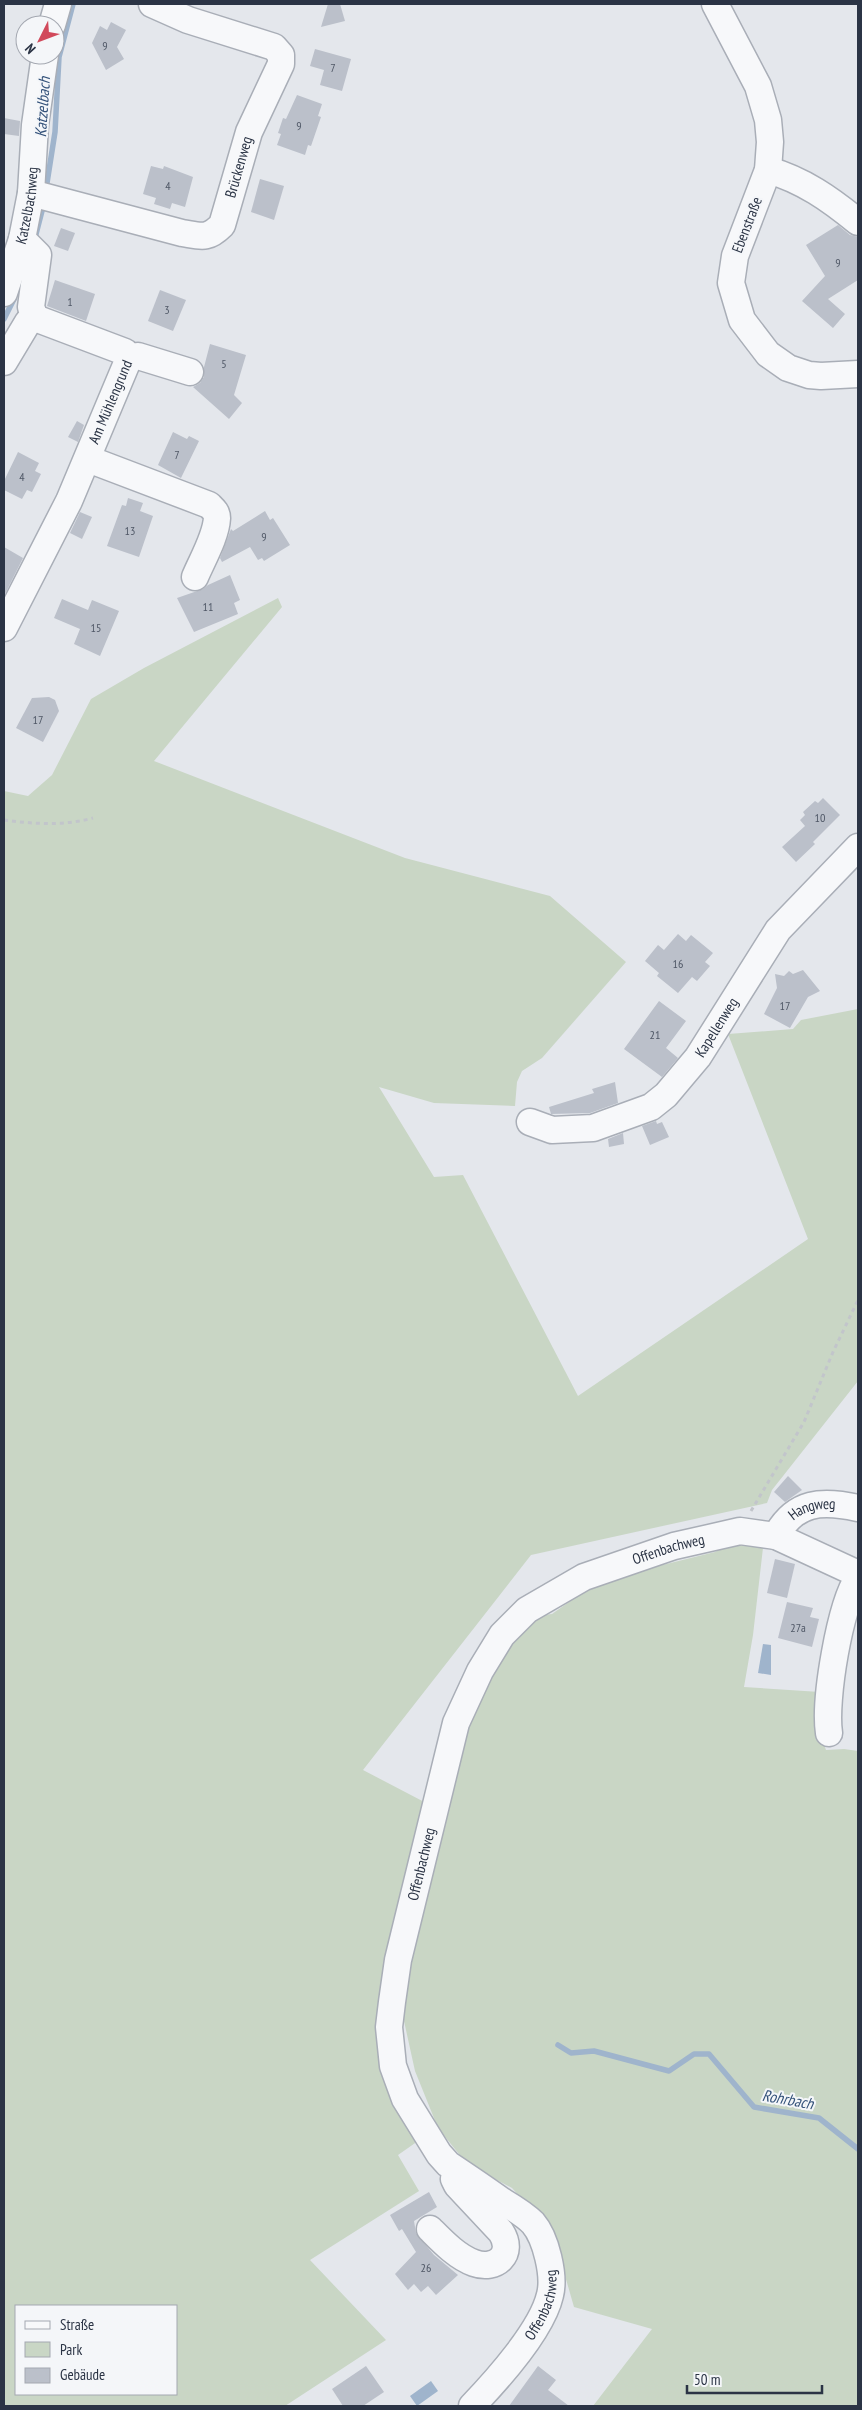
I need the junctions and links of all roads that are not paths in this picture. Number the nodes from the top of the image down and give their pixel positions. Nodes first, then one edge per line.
1 (152, 4) edge
2 (715, 4) edge
3 (44, 65) edge
4 (768, 170) junction
5 (31, 193) junction
6 (858, 222) edge
7 (22, 239) junction
8 (4, 293) edge
9 (35, 318) junction
10 (129, 358) junction
11 (4, 362) edge
12 (190, 372) dead end
13 (858, 374) edge
14 (88, 459) junction
15 (195, 577) dead end
16 (4, 628) edge
17 (858, 847) edge
18 (530, 1122) dead end
19 (858, 1508) edge
20 (776, 1536) junction
21 (858, 1574) edge
22 (858, 1578) edge
23 (852, 1605) edge
24 (829, 1733) dead end
25 (458, 2171) junction
26 (430, 2229) dead end
27 (472, 2406) edge

1 - 5 street, Brückenweg
2 - 4 street, Ebenstraße
3 - 5 street, Katzelbachweg
4 - 6 street
4 - 13 street, Ebenstraße
5 - 7 street, Katzelbachweg
7 - 8 street, Katzelbachweg
7 - 9 street
9 - 10 street, Am Mühlengrund
9 - 11 street
10 - 12 street
10 - 14 street, Am Mühlengrund
14 - 15 street, Am Mühlengrund
14 - 16 street, Am Mühlengrund
17 - 18 street, Kapellenweg
19 - 20 street, Hangweg
20 - 21 street, Offenbachweg
20 - 25 street, Offenbachweg
22 - 23 street
23 - 24 street
25 - 26 street
25 - 27 street, Offenbachweg

